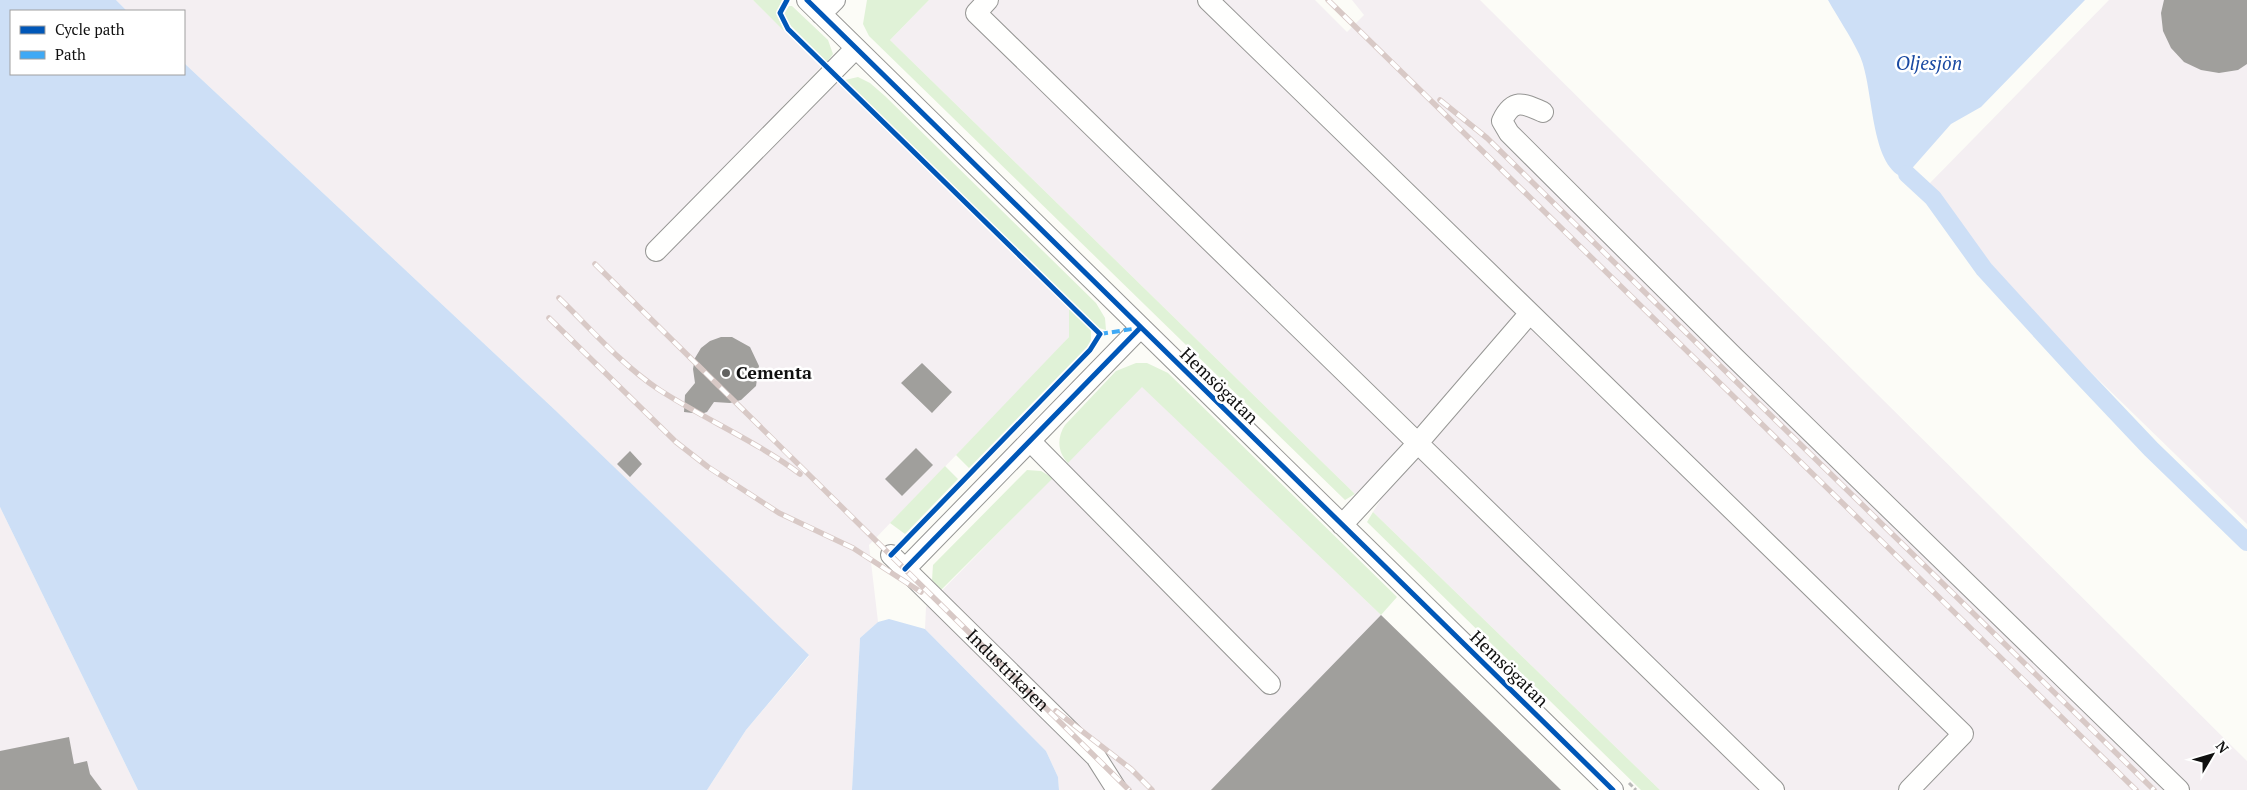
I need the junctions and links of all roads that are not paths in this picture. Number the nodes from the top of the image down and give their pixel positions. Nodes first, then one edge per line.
1 (807, 0) edge
2 (835, 0) edge
3 (988, 0) edge
4 (1208, 0) edge
5 (821, 14) junction
6 (855, 49) junction
7 (1543, 112) dead end
8 (656, 251) dead end
9 (1530, 313) junction
10 (1140, 328) junction
11 (1030, 441) junction
12 (1417, 444) junction
13 (1342, 525) junction
14 (891, 555) dead end
15 (905, 569) junction
16 (1270, 684) dead end
17 (1117, 790) edge
18 (1613, 790) edge
19 (1774, 790) edge
20 (1909, 790) edge
21 (2179, 790) edge

1 - 5 street, Hemsögatan
2 - 5 street
3 - 12 street
4 - 9 street
5 - 6 street, Hemsögatan
6 - 8 street
6 - 10 street, Hemsögatan
7 - 21 street
9 - 12 street
9 - 20 street
10 - 11 street
10 - 13 street, Hemsögatan
11 - 15 street
11 - 16 street
12 - 13 street
12 - 19 street
13 - 18 street, Hemsögatan
14 - 15 street, Industrikajen
15 - 17 street, Industrikajen

